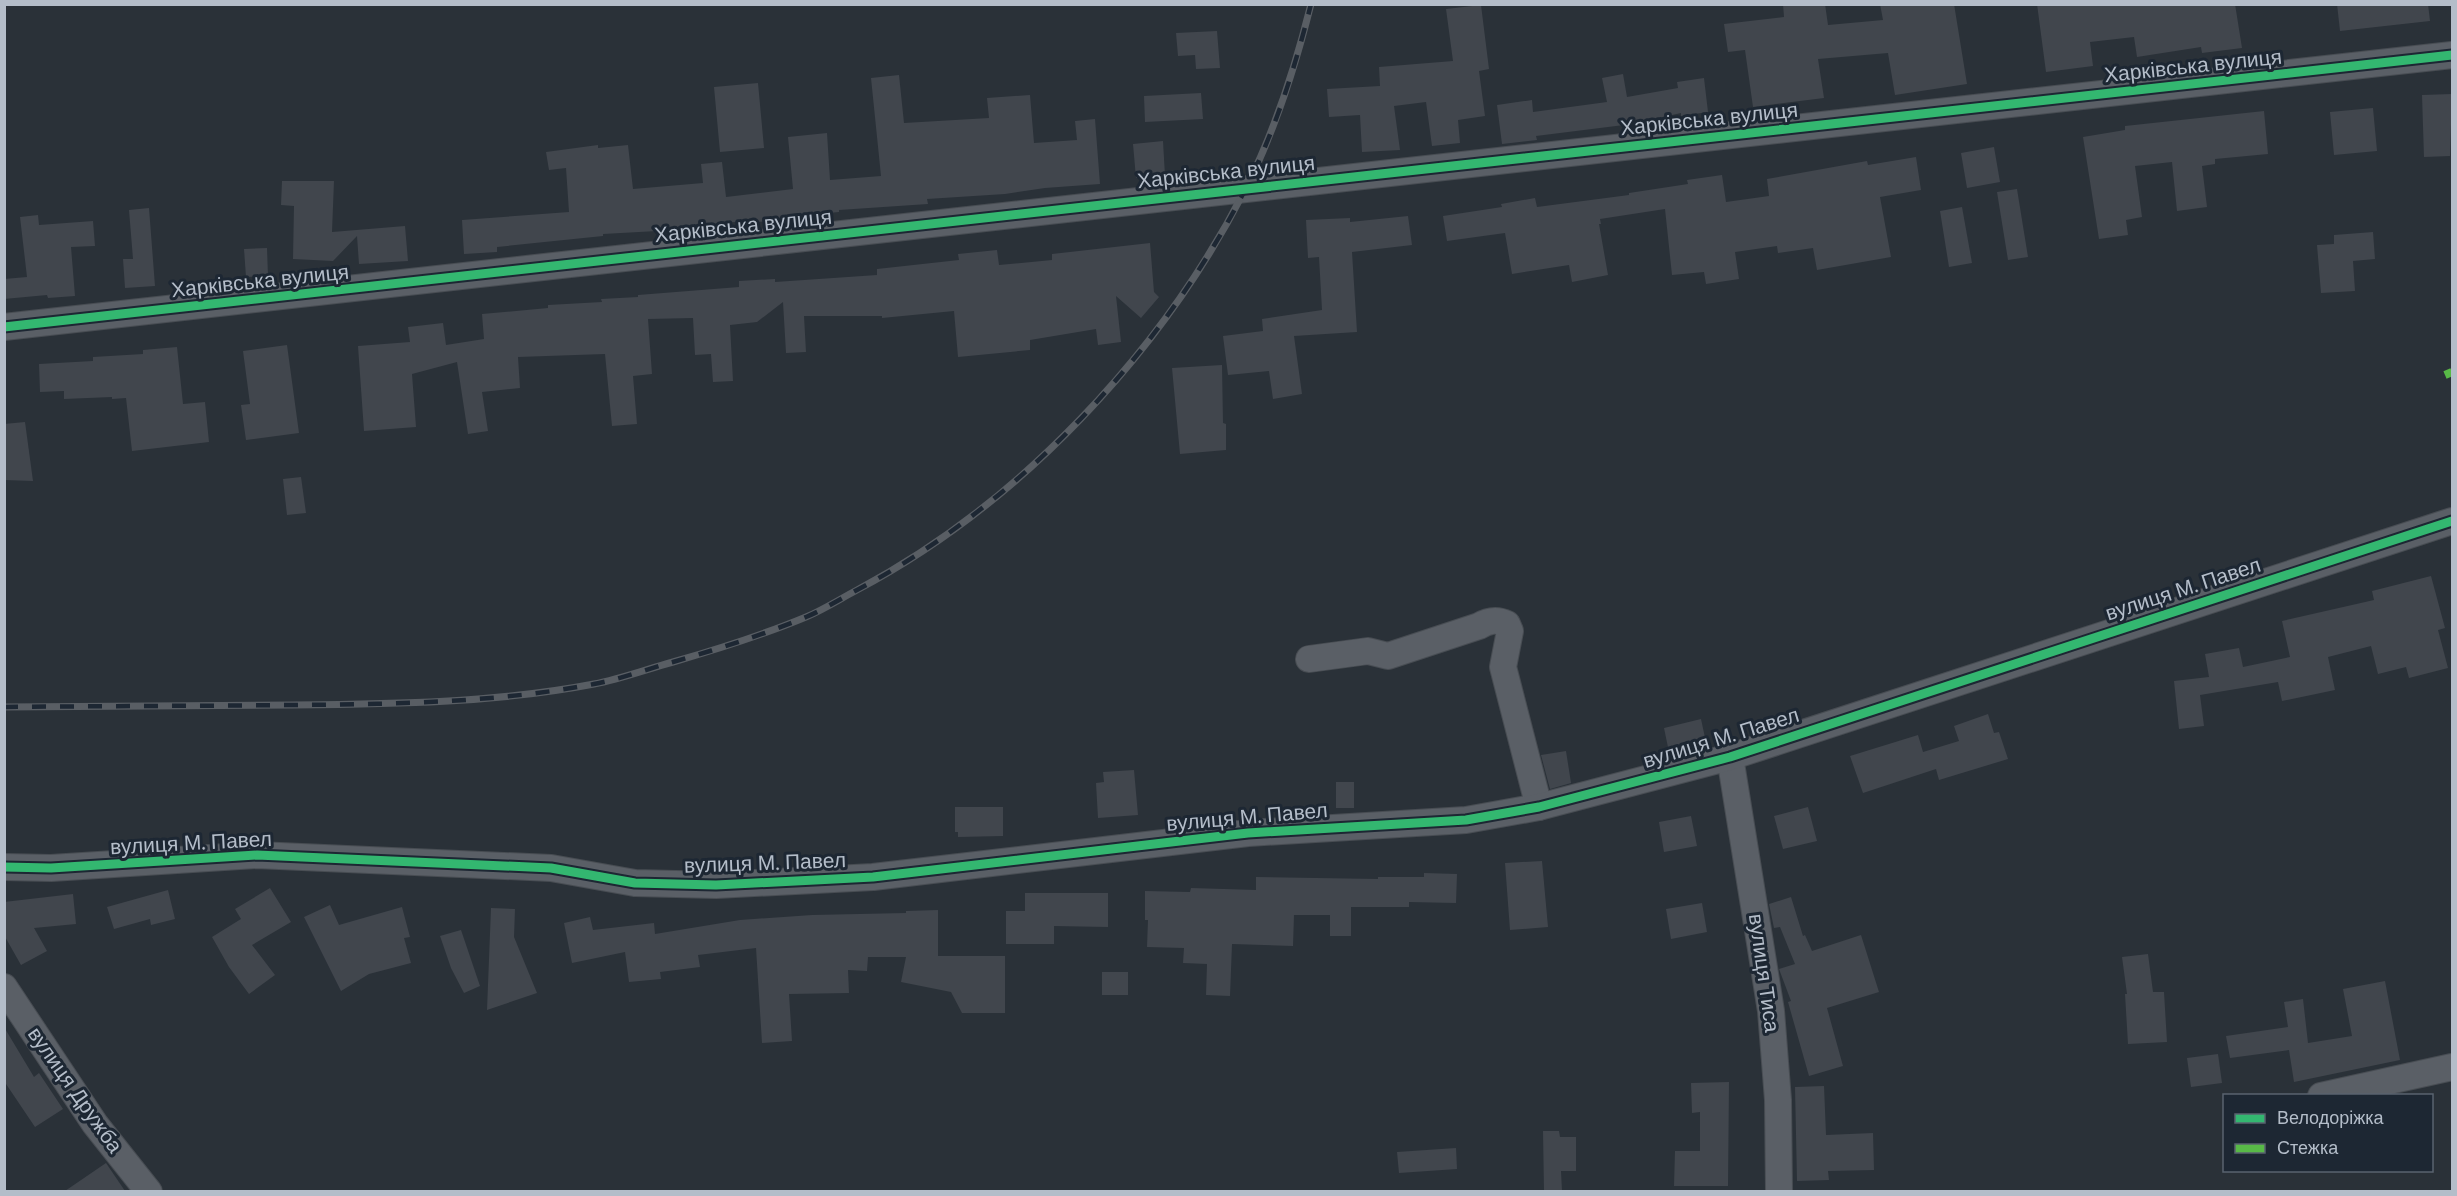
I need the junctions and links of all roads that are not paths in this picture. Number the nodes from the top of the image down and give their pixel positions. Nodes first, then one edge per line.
1 (2452, 56) edge
2 (4, 327) edge
3 (2452, 521) edge
4 (1309, 659) dead end
5 (1730, 757) junction
6 (1539, 807) junction
7 (4, 867) edge
8 (4, 987) edge
9 (2452, 1067) edge
10 (2326, 1094) edge
11 (149, 1191) edge
12 (1779, 1191) edge

1 - 2 street, Харківська вулиця
3 - 5 street, вулиця М. Павел
4 - 6 street
5 - 6 street, вулиця М. Павел
5 - 12 street, вулиця Тиса
6 - 7 street, вулиця М. Павел
8 - 11 street, вулиця Дружба
9 - 10 street

